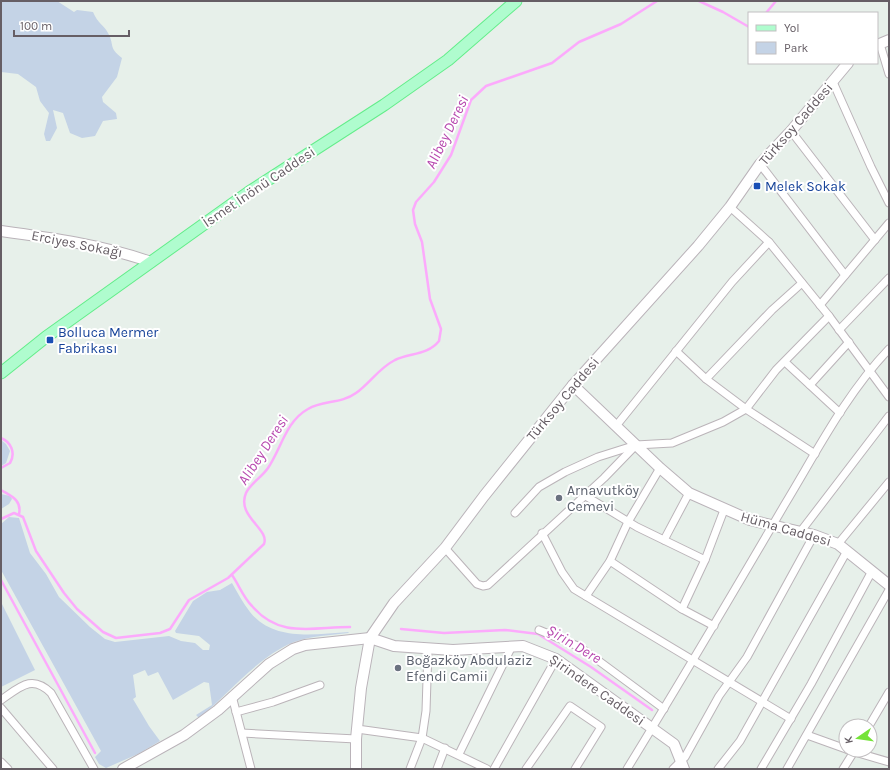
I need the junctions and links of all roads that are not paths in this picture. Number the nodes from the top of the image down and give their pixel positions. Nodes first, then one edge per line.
1 (516, 1) edge
2 (882, 43) edge
3 (847, 64) edge
4 (889, 74) edge
5 (833, 82) junction
6 (791, 131) junction
7 (760, 164) junction
8 (889, 203) edge
9 (730, 207) junction
10 (889, 223) edge
11 (1, 231) edge
12 (875, 240) junction
13 (769, 242) junction
14 (151, 262) junction
15 (845, 275) junction
16 (889, 278) edge
17 (802, 283) junction
18 (820, 305) junction
19 (829, 316) junction
20 (840, 330) junction
21 (849, 342) junction
22 (889, 349) edge
23 (676, 351) junction
24 (784, 362) junction
25 (869, 370) junction
26 (1, 373) edge
27 (706, 379) junction
28 (573, 385) junction
29 (810, 385) junction
30 (889, 397) edge
31 (746, 409) junction
32 (840, 412) junction
33 (889, 416) edge
34 (616, 426) junction
35 (636, 445) junction
36 (815, 454) junction
37 (660, 468) junction
38 (889, 482) edge
39 (689, 493) junction
40 (584, 495) junction
41 (724, 510) junction
42 (515, 513) dead end
43 (628, 522) junction
44 (772, 526) junction
45 (801, 531) junction
46 (542, 533) junction
47 (814, 535) junction
48 (664, 540) junction
49 (838, 544) junction
50 (445, 548) junction
51 (847, 551) junction
52 (705, 560) junction
53 (610, 561) junction
54 (872, 571) junction
55 (889, 585) edge
56 (889, 590) edge
57 (586, 596) junction
58 (682, 609) junction
59 (714, 626) junction
60 (539, 630) dead end
61 (370, 638) junction
62 (512, 646) junction
63 (428, 648) junction
64 (556, 659) junction
65 (693, 661) junction
66 (729, 682) junction
67 (320, 685) dead end
68 (889, 692) edge
69 (232, 696) junction
70 (1, 700) edge
71 (762, 702) junction
72 (1, 708) edge
73 (664, 709) junction
74 (236, 712) junction
75 (874, 718) edge
76 (791, 719) junction
77 (652, 728) junction
78 (242, 733) junction
79 (356, 734) junction
80 (807, 735) junction
81 (422, 738) junction
82 (838, 746) edge
83 (445, 748) junction
84 (459, 754) junction
85 (847, 758) edge
86 (876, 758) edge
87 (1, 762) edge
88 (889, 762) edge
89 (683, 765) edge
90 (8, 769) edge
91 (53, 769) edge
92 (94, 769) edge
93 (123, 769) edge
94 (252, 769) edge
95 (356, 769) edge
96 (410, 769) edge
97 (437, 769) edge
98 (487, 769) edge
99 (494, 769) edge
100 (526, 769) edge
101 (575, 769) edge
102 (627, 769) edge
103 (673, 769) edge
104 (718, 769) edge
105 (761, 769) edge
106 (788, 769) edge
107 (843, 769) edge

1 - 14 main road, İsmet İnönü Caddesi
2 - 4 street
3 - 5 street, Türksoy Caddesi
5 - 6 street, Türksoy Caddesi
5 - 8 street
6 - 7 street, Türksoy Caddesi
6 - 12 street
7 - 9 street, Türksoy Caddesi
7 - 15 street
9 - 13 street
9 - 28 street, Türksoy Caddesi
10 - 12 street
11 - 14 street, Erciyes Sokağı
12 - 15 street
13 - 17 street
13 - 23 street
14 - 26 main road, İsmet İnönü Caddesi
15 - 18 street
16 - 20 street
17 - 18 street
17 - 27 street
18 - 19 street
19 - 20 street
19 - 24 street
20 - 21 street
21 - 25 street
21 - 29 street
22 - 25 street
23 - 27 street
23 - 34 street
24 - 29 street
24 - 31 street
25 - 30 street
25 - 32 street
27 - 31 street
28 - 34 street, Hüma Caddesi
28 - 50 street, Türksoy Caddesi
29 - 32 street
31 - 35 street
31 - 36 street
32 - 36 street
33 - 45 street
34 - 35 street, Hüma Caddesi
35 - 37 street, Hüma Caddesi
35 - 40 street
35 - 42 street
36 - 44 street
37 - 39 street, Hüma Caddesi
37 - 43 street
38 - 49 street
39 - 41 street, Hüma Caddesi
39 - 48 street
40 - 43 street
40 - 46 street
41 - 44 street, Hüma Caddesi
41 - 52 street
43 - 48 street
43 - 53 street
44 - 45 street, Hüma Caddesi
44 - 59 street
45 - 47 street, Hüma Caddesi
46 - 50 street
46 - 57 street
47 - 49 street, Hüma Caddesi
47 - 66 street
48 - 52 street
49 - 51 street, Hüma Caddesi
50 - 61 street, Türksoy Caddesi
51 - 54 street, Hüma Caddesi
51 - 71 street
52 - 58 street
53 - 57 street
53 - 58 street
54 - 55 street, Hüma Caddesi
54 - 76 street
56 - 80 street
57 - 65 street
58 - 59 street
59 - 65 street
60 - 73 street
61 - 63 street, Şirindere Caddesi
61 - 69 street
61 - 79 street, Türksoy Caddesi
62 - 63 street, Şirindere Caddesi
62 - 64 street, Şirindere Caddesi
62 - 84 street
63 - 81 street
64 - 77 street, Şirindere Caddesi
64 - 99 street
65 - 66 street
65 - 73 street
66 - 71 street
66 - 89 street
67 - 74 street
68 - 75 street
69 - 74 street
69 - 93 street
70 - 92 street
71 - 76 street
71 - 104 street
72 - 91 street
73 - 77 street
74 - 78 street
76 - 105 street
77 - 89 street, Şirindere Caddesi
77 - 102 street
78 - 79 street
78 - 94 street
79 - 81 street
79 - 95 street, Türksoy Caddesi
80 - 82 street
80 - 106 street
81 - 83 street
81 - 96 street
83 - 84 street
83 - 97 street
84 - 98 street
85 - 107 street
86 - 88 street
87 - 90 street
89 - 103 street
100 - 101 street

